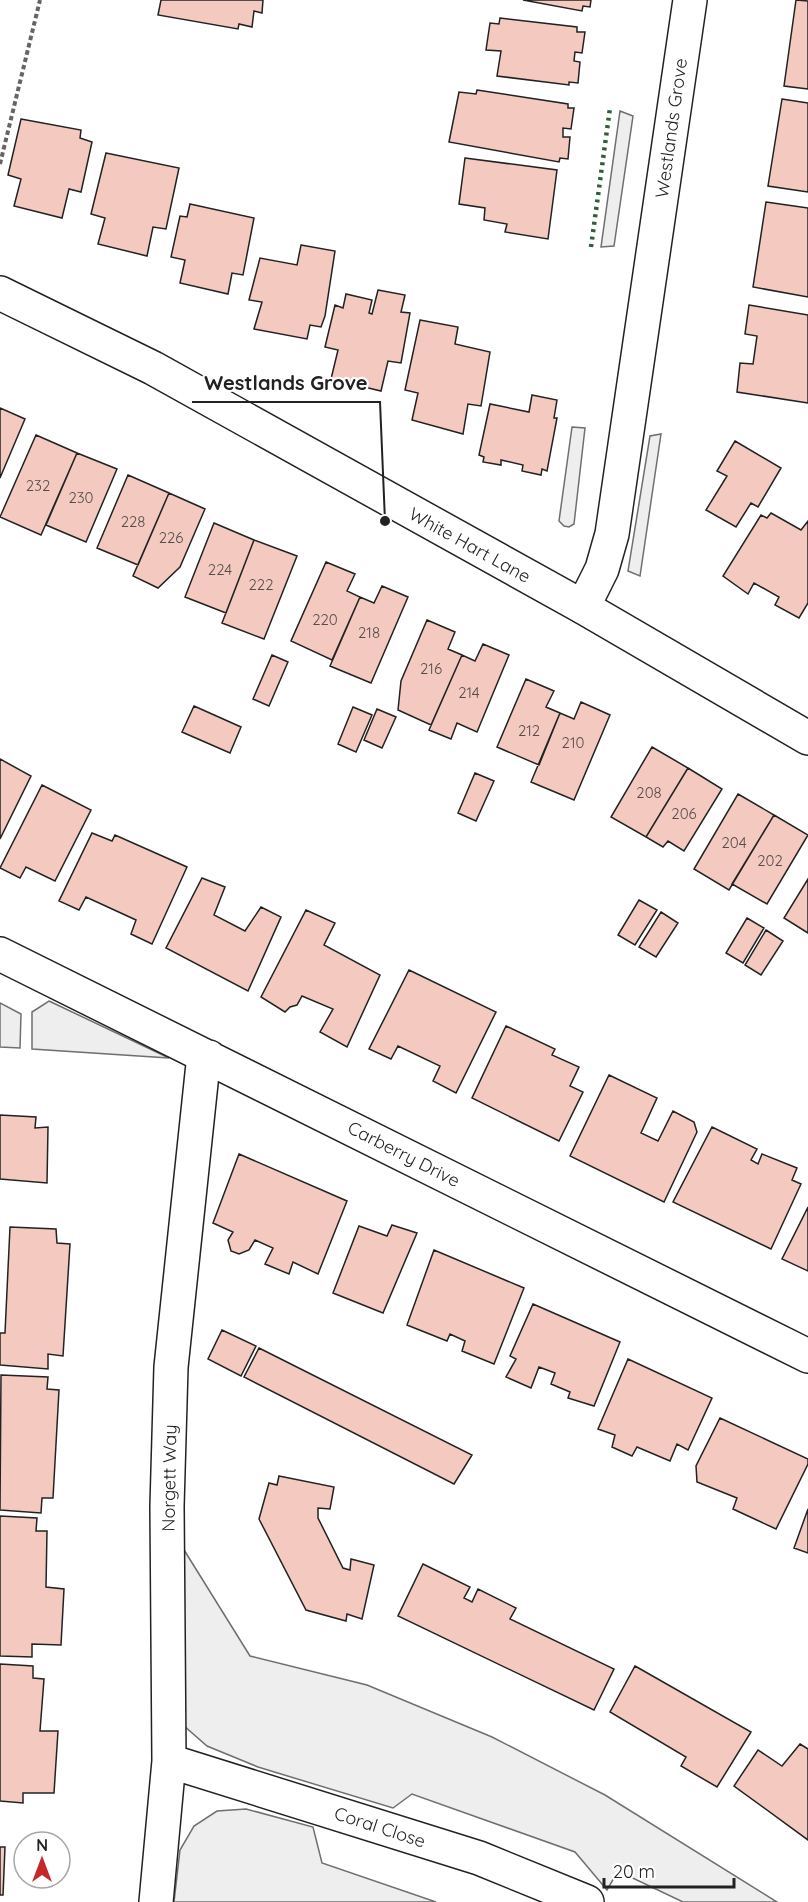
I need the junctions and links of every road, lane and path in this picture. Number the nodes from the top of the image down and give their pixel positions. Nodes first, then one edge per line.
1 (40, 0) edge
2 (690, 0) edge
3 (0, 164) edge
4 (0, 293) edge
5 (583, 608) junction
6 (808, 738) edge
7 (0, 954) edge
8 (209, 1056) junction
9 (808, 1356) edge
10 (170, 1761) junction
11 (156, 1902) edge
12 (587, 1902) edge

1 - 3 path
2 - 5 street, Westlands Grove
4 - 5 street, White Hart Lane
5 - 6 street, White Hart Lane
7 - 8 street, Carberry Drive
8 - 9 street, Carberry Drive
8 - 10 street, Norgett Way
10 - 11 street, Norgett Way
10 - 12 street, Coral Close

